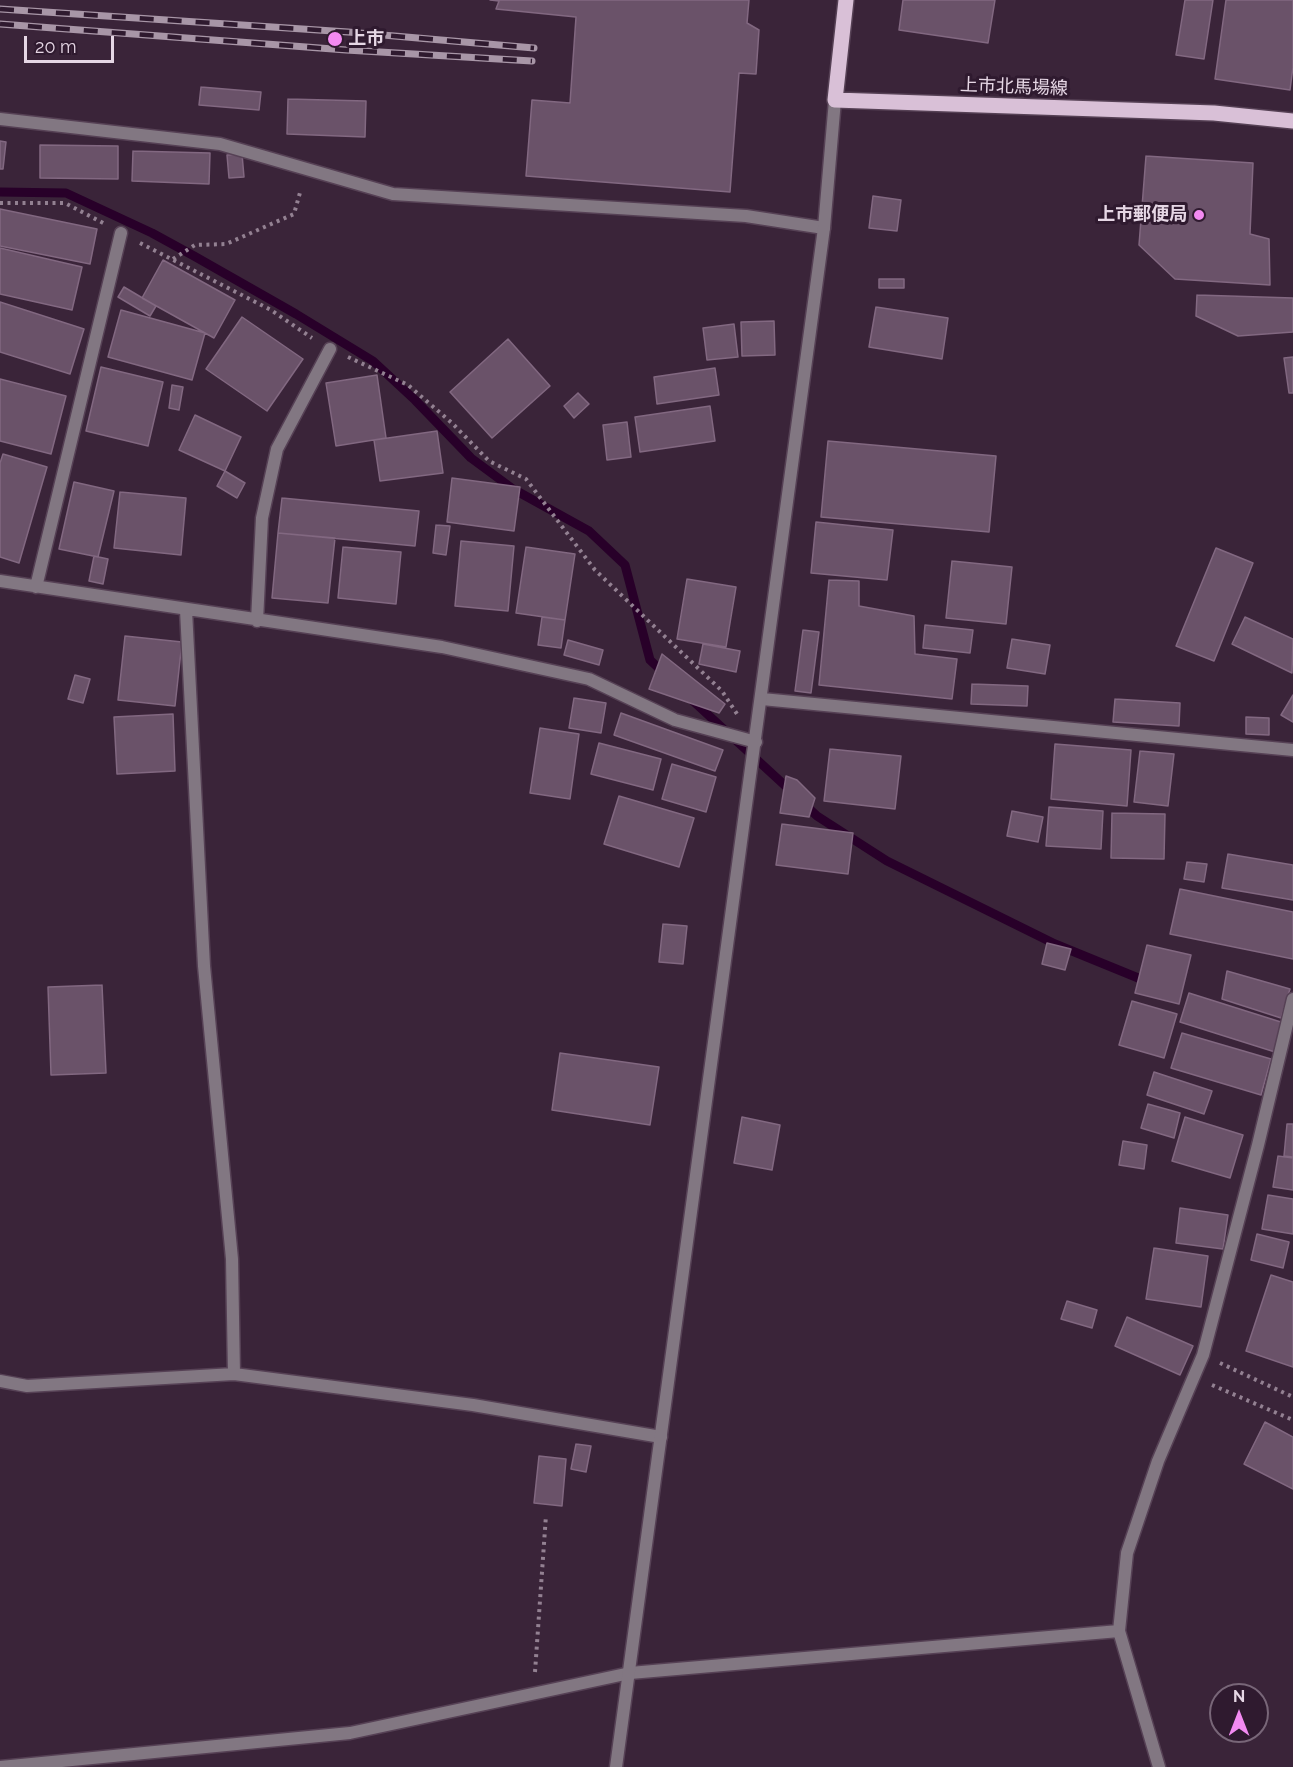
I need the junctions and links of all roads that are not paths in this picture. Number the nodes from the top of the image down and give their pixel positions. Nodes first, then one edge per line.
1 (846, 0) edge
2 (835, 100) junction
3 (0, 119) edge
4 (1293, 121) edge
5 (824, 228) junction
6 (121, 233) road end
7 (330, 349) road end
8 (0, 581) edge
9 (36, 587) junction
10 (186, 610) junction
11 (257, 621) junction
12 (762, 699) junction
13 (756, 742) junction
14 (1293, 750) edge
15 (1293, 999) edge
16 (234, 1374) junction
17 (0, 1381) edge
18 (661, 1437) junction
19 (1119, 1631) junction
20 (630, 1673) junction
21 (0, 1767) edge
22 (616, 1767) edge
23 (1159, 1767) edge

1 - 2 main road
2 - 4 main road, 上市北馬場線
2 - 5 street
3 - 5 street
5 - 12 street
6 - 9 street
7 - 11 street
8 - 9 street
9 - 10 street
10 - 11 street
10 - 16 street
11 - 13 street
12 - 13 street
12 - 14 street
13 - 18 street
15 - 19 street
16 - 17 street
16 - 18 street
18 - 20 street
19 - 20 street
19 - 23 street
20 - 21 street
20 - 22 street

